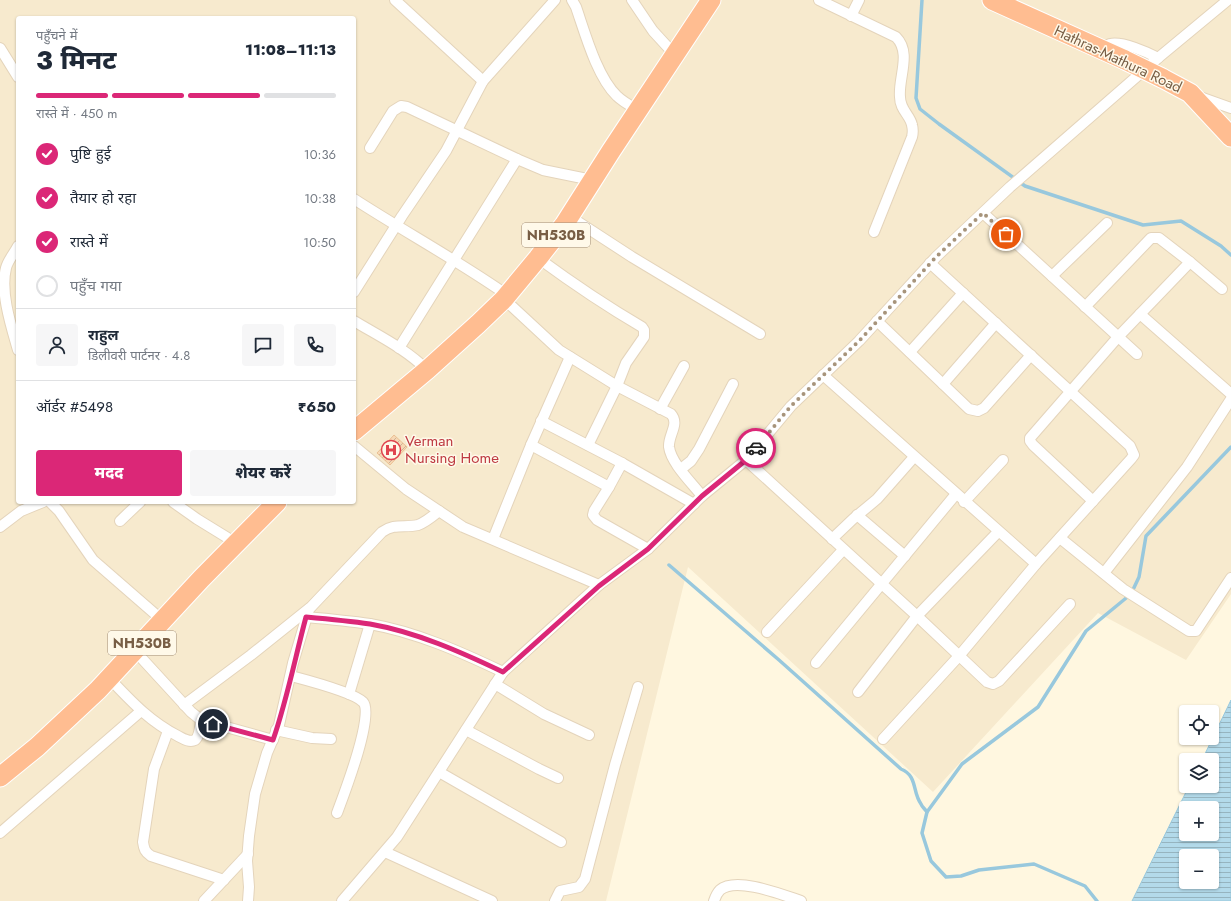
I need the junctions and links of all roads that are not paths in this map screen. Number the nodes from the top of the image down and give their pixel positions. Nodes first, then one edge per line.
1 (395, 0) edge
2 (555, 0) edge
3 (572, 0) edge
4 (632, 0) edge
5 (711, 0) edge
6 (819, 0) edge
7 (860, 0) edge
8 (992, 0) edge
9 (1228, 0) edge
10 (851, 16) junction
11 (0, 48) edge
12 (1099, 49) junction
13 (675, 55) junction
14 (1158, 58) junction
15 (16, 74) edge
16 (483, 81) junction
17 (1190, 93) junction
18 (1231, 108) edge
19 (638, 110) junction
20 (457, 131) junction
21 (1231, 136) edge
22 (370, 148) dead end
23 (517, 159) junction
24 (592, 180) junction
25 (356, 200) edge
26 (983, 213) junction
27 (569, 216) junction
28 (1107, 223) dead end
29 (396, 226) junction
30 (874, 232) dead end
31 (16, 250) edge
32 (538, 258) junction
33 (454, 260) junction
34 (1190, 262) junction
35 (930, 263) junction
36 (1052, 276) junction
37 (356, 289) edge
38 (1222, 289) dead end
39 (963, 293) junction
40 (505, 297) junction
41 (1085, 306) junction
42 (1140, 314) junction
43 (877, 321) junction
44 (356, 322) edge
45 (996, 323) junction
46 (760, 334) dead end
47 (1118, 337) junction
48 (16, 344) edge
49 (399, 348) junction
50 (910, 352) junction
51 (1137, 354) dead end
52 (1031, 355) junction
53 (570, 357) junction
54 (684, 366) dead end
55 (427, 370) junction
56 (823, 375) junction
57 (733, 384) dead end
58 (943, 384) junction
59 (617, 386) junction
60 (1070, 392) junction
61 (1231, 394) edge
62 (1231, 399) edge
63 (660, 409) junction
64 (541, 421) junction
65 (356, 429) edge
66 (531, 445) junction
67 (588, 445) junction
68 (356, 448) edge
69 (914, 457) junction
70 (746, 460) junction
71 (1003, 460) dead end
72 (622, 463) junction
73 (681, 469) junction
74 (609, 487) junction
75 (956, 494) junction
76 (702, 496) junction
77 (1093, 500) junction
78 (964, 502) junction
79 (38, 504) edge
80 (52, 504) edge
81 (138, 504) edge
82 (176, 504) edge
83 (270, 504) edge
84 (694, 504) junction
85 (439, 511) junction
86 (857, 516) junction
87 (120, 521) dead end
88 (0, 526) edge
89 (998, 532) junction
90 (1060, 538) junction
91 (493, 539) junction
92 (832, 539) junction
93 (236, 543) junction
94 (648, 549) junction
95 (843, 550) junction
96 (905, 556) junction
97 (1036, 564) junction
98 (1104, 573) junction
99 (1231, 578) edge
100 (881, 584) junction
101 (599, 586) junction
102 (1070, 604) dead end
103 (308, 613) junction
104 (917, 616) junction
105 (162, 620) junction
106 (370, 624) junction
107 (767, 632) dead end
108 (135, 651) junction
109 (959, 656) junction
110 (816, 663) dead end
111 (503, 672) junction
112 (290, 676) junction
113 (109, 678) junction
114 (495, 684) junction
115 (638, 688) dead end
116 (858, 692) dead end
117 (349, 694) junction
118 (184, 704) junction
119 (141, 711) junction
120 (201, 720) junction
121 (466, 730) junction
122 (168, 731) junction
123 (275, 735) junction
124 (589, 735) dead end
125 (331, 739) dead end
126 (882, 739) dead end
127 (439, 772) junction
128 (0, 777) edge
129 (558, 778) dead end
130 (337, 814) dead end
131 (0, 833) edge
132 (561, 842) dead end
133 (385, 852) junction
134 (248, 854) junction
135 (224, 880) junction
136 (204, 901) edge
137 (248, 901) edge
138 (342, 901) edge
139 (492, 901) edge
140 (555, 901) edge
141 (714, 901) edge
142 (801, 901) edge

1 - 16 street
2 - 16 street
3 - 19 street
4 - 13 street
5 - 13 highway, NH530B
6 - 10 street
7 - 10 street
8 - 12 highway, Hathras-Mathura Road
9 - 14 street
10 - 30 street
11 - 15 street
12 - 14 street
12 - 17 highway, Hathras-Mathura Road, bridge
13 - 19 highway, NH530B
14 - 26 street
16 - 20 street
17 - 18 street
17 - 21 highway, Hathras-Mathura Road
19 - 24 highway, NH530B
20 - 22 street
20 - 23 street
20 - 29 street
23 - 24 street
23 - 33 street
24 - 27 highway, NH530B
25 - 29 street
26 - 35 street
26 - 36 street
27 - 32 highway, NH530B
27 - 46 street
28 - 36 street
29 - 33 street
29 - 37 street
31 - 48 street
32 - 40 highway, NH530B
32 - 59 street
33 - 40 street
33 - 49 street
34 - 38 street
34 - 41 street
34 - 42 street
35 - 39 street
35 - 43 street
36 - 41 street
39 - 45 street
39 - 50 street
40 - 53 street
40 - 55 highway, NH530B
41 - 47 street
42 - 47 street
42 - 61 street
43 - 50 street
43 - 56 street
44 - 49 street
45 - 52 street
45 - 58 street
47 - 51 street
47 - 60 street
49 - 55 street
50 - 58 street
52 - 58 street
52 - 60 street
53 - 59 street
53 - 64 street
54 - 63 street
55 - 65 highway, NH530B
56 - 69 street
56 - 70 street
57 - 73 street
59 - 63 street
59 - 67 street
60 - 77 street
60 - 77 street
62 - 98 street
63 - 73 street
64 - 66 street
64 - 67 street
66 - 74 street
66 - 91 street
67 - 72 street
68 - 85 street
69 - 75 street
69 - 86 street
70 - 76 street
70 - 92 street
71 - 78 street
72 - 74 street
72 - 84 street
73 - 76 street
74 - 94 street
75 - 78 street
75 - 96 street
76 - 84 street
77 - 90 street
78 - 89 street
79 - 88 street
80 - 105 street
81 - 87 street
82 - 93 street
83 - 93 highway, NH530B
84 - 94 street
85 - 91 street
85 - 103 street
86 - 92 street
86 - 96 street
89 - 97 street
89 - 104 street
90 - 97 street
90 - 98 street
91 - 101 street
92 - 95 street
93 - 105 highway, NH530B
94 - 101 street
95 - 100 street
95 - 107 street
96 - 100 street
97 - 109 street
98 - 99 street
100 - 104 street
100 - 110 street
101 - 111 street
102 - 109 street
103 - 106 street
103 - 112 street
103 - 118 street
104 - 109 street
104 - 116 street
105 - 108 highway, NH530B
106 - 111 street
106 - 117 street
108 - 113 highway, NH530B
108 - 118 street
109 - 126 street
111 - 114 street
112 - 117 street
112 - 123 street
113 - 119 street
113 - 128 highway, NH530B
114 - 121 street
114 - 124 street
115 - 140 street
117 - 130 street
118 - 120 street
119 - 122 street
119 - 131 street
120 - 122 street
120 - 123 street
121 - 127 street
121 - 129 street
122 - 135 street
123 - 125 street
123 - 134 street
127 - 132 street
127 - 133 street
133 - 138 street
133 - 139 street
134 - 135 street
134 - 137 street
135 - 136 street
141 - 142 street

